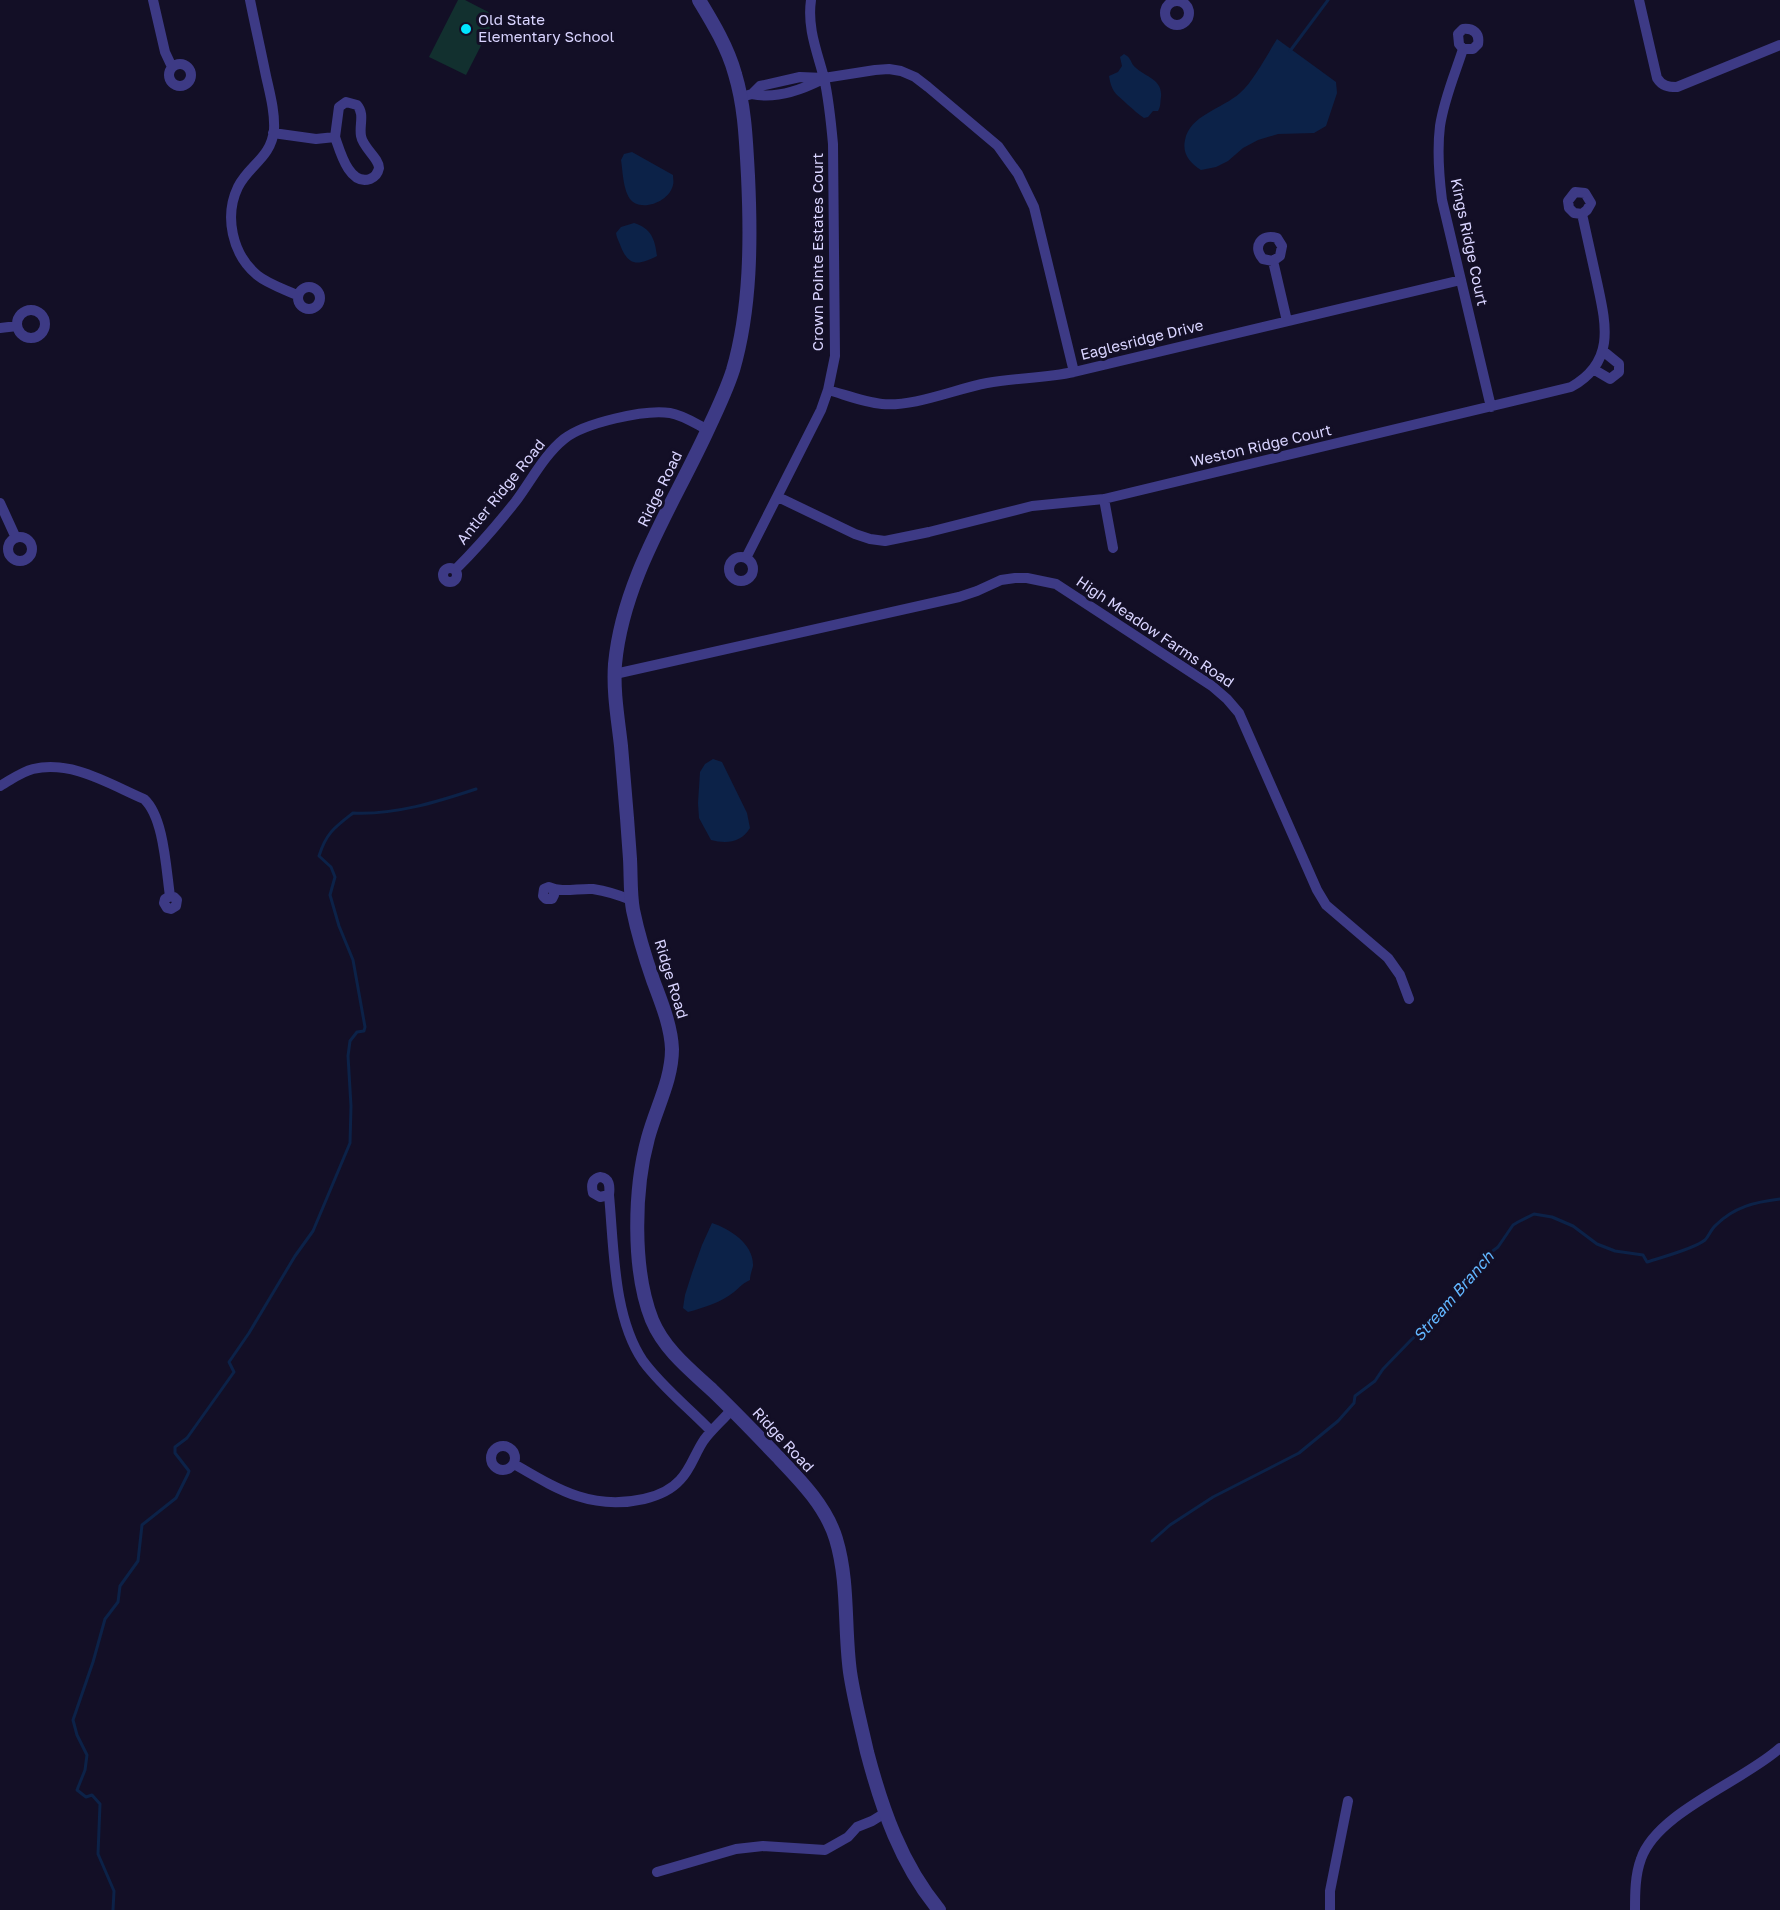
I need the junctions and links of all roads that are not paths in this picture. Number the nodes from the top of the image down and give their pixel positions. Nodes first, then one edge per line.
1 (153, 0) edge
2 (250, 0) edge
3 (699, 0) edge
4 (811, 0) edge
5 (1639, 0) edge
6 (1780, 45) edge
7 (1463, 49) dead end
8 (172, 67) dead end
9 (824, 78) junction
10 (746, 96) junction
11 (273, 133) junction
12 (335, 137) junction
13 (1582, 214) dead end
14 (1273, 261) dead end
15 (1461, 280) junction
16 (297, 295) dead end
17 (1287, 321) junction
18 (17, 326) dead end
19 (0, 328) edge
20 (1603, 351) junction
21 (1593, 369) junction
22 (1074, 372) junction
23 (828, 390) junction
24 (1491, 407) junction
25 (708, 429) junction
26 (778, 498) junction
27 (1104, 500) junction
28 (0, 503) edge
29 (16, 538) dead end
30 (1113, 548) dead end
31 (746, 558) dead end
32 (455, 570) dead end
33 (615, 674) junction
34 (0, 786) edge
35 (554, 890) dead end
36 (170, 896) dead end
37 (631, 900) junction
38 (1409, 999) dead end
39 (609, 1195) dead end
40 (732, 1409) junction
41 (711, 1431) junction
42 (514, 1464) dead end
43 (1780, 1748) edge
44 (1347, 1800) dead end
45 (885, 1813) junction
46 (657, 1872) dead end
47 (939, 1910) edge
48 (1330, 1910) edge
49 (1635, 1910) edge

1 - 8 street
2 - 11 street
3 - 10 street, Ridge Road
4 - 9 street, Crown Pointe Estates Court
5 - 6 street
7 - 15 street, Kings Ridge Court
9 - 10 street
9 - 22 street
9 - 23 street, Crown Pointe Estates Court
10 - 25 street, Ridge Road
11 - 12 street
11 - 16 street
12 - 12 street
13 - 20 street, Weston Ridge Court
14 - 17 street
15 - 17 street, Eaglesridge Drive
15 - 24 street, Kings Ridge Court
17 - 22 street, Eaglesridge Drive
18 - 19 street
20 - 21 street, Weston Ridge Court
20 - 21 street
21 - 24 street, Weston Ridge Court
22 - 23 street, Eaglesridge Drive
23 - 26 street, Crown Pointe Estates Court
24 - 27 street, Weston Ridge Court
25 - 32 street, Antler Ridge Road
25 - 33 street, Ridge Road
26 - 27 street, Weston Ridge Court
26 - 31 street, Crown Pointe Estates Court
27 - 30 street
28 - 29 street
33 - 37 street, Ridge Road
33 - 38 street, High Meadow Farms Road
34 - 36 street
35 - 37 street
37 - 40 street, Ridge Road
39 - 41 street
40 - 41 street
40 - 45 street, Ridge Road
41 - 42 street
43 - 49 street
44 - 48 street
45 - 46 street
45 - 47 street, Ridge Road

